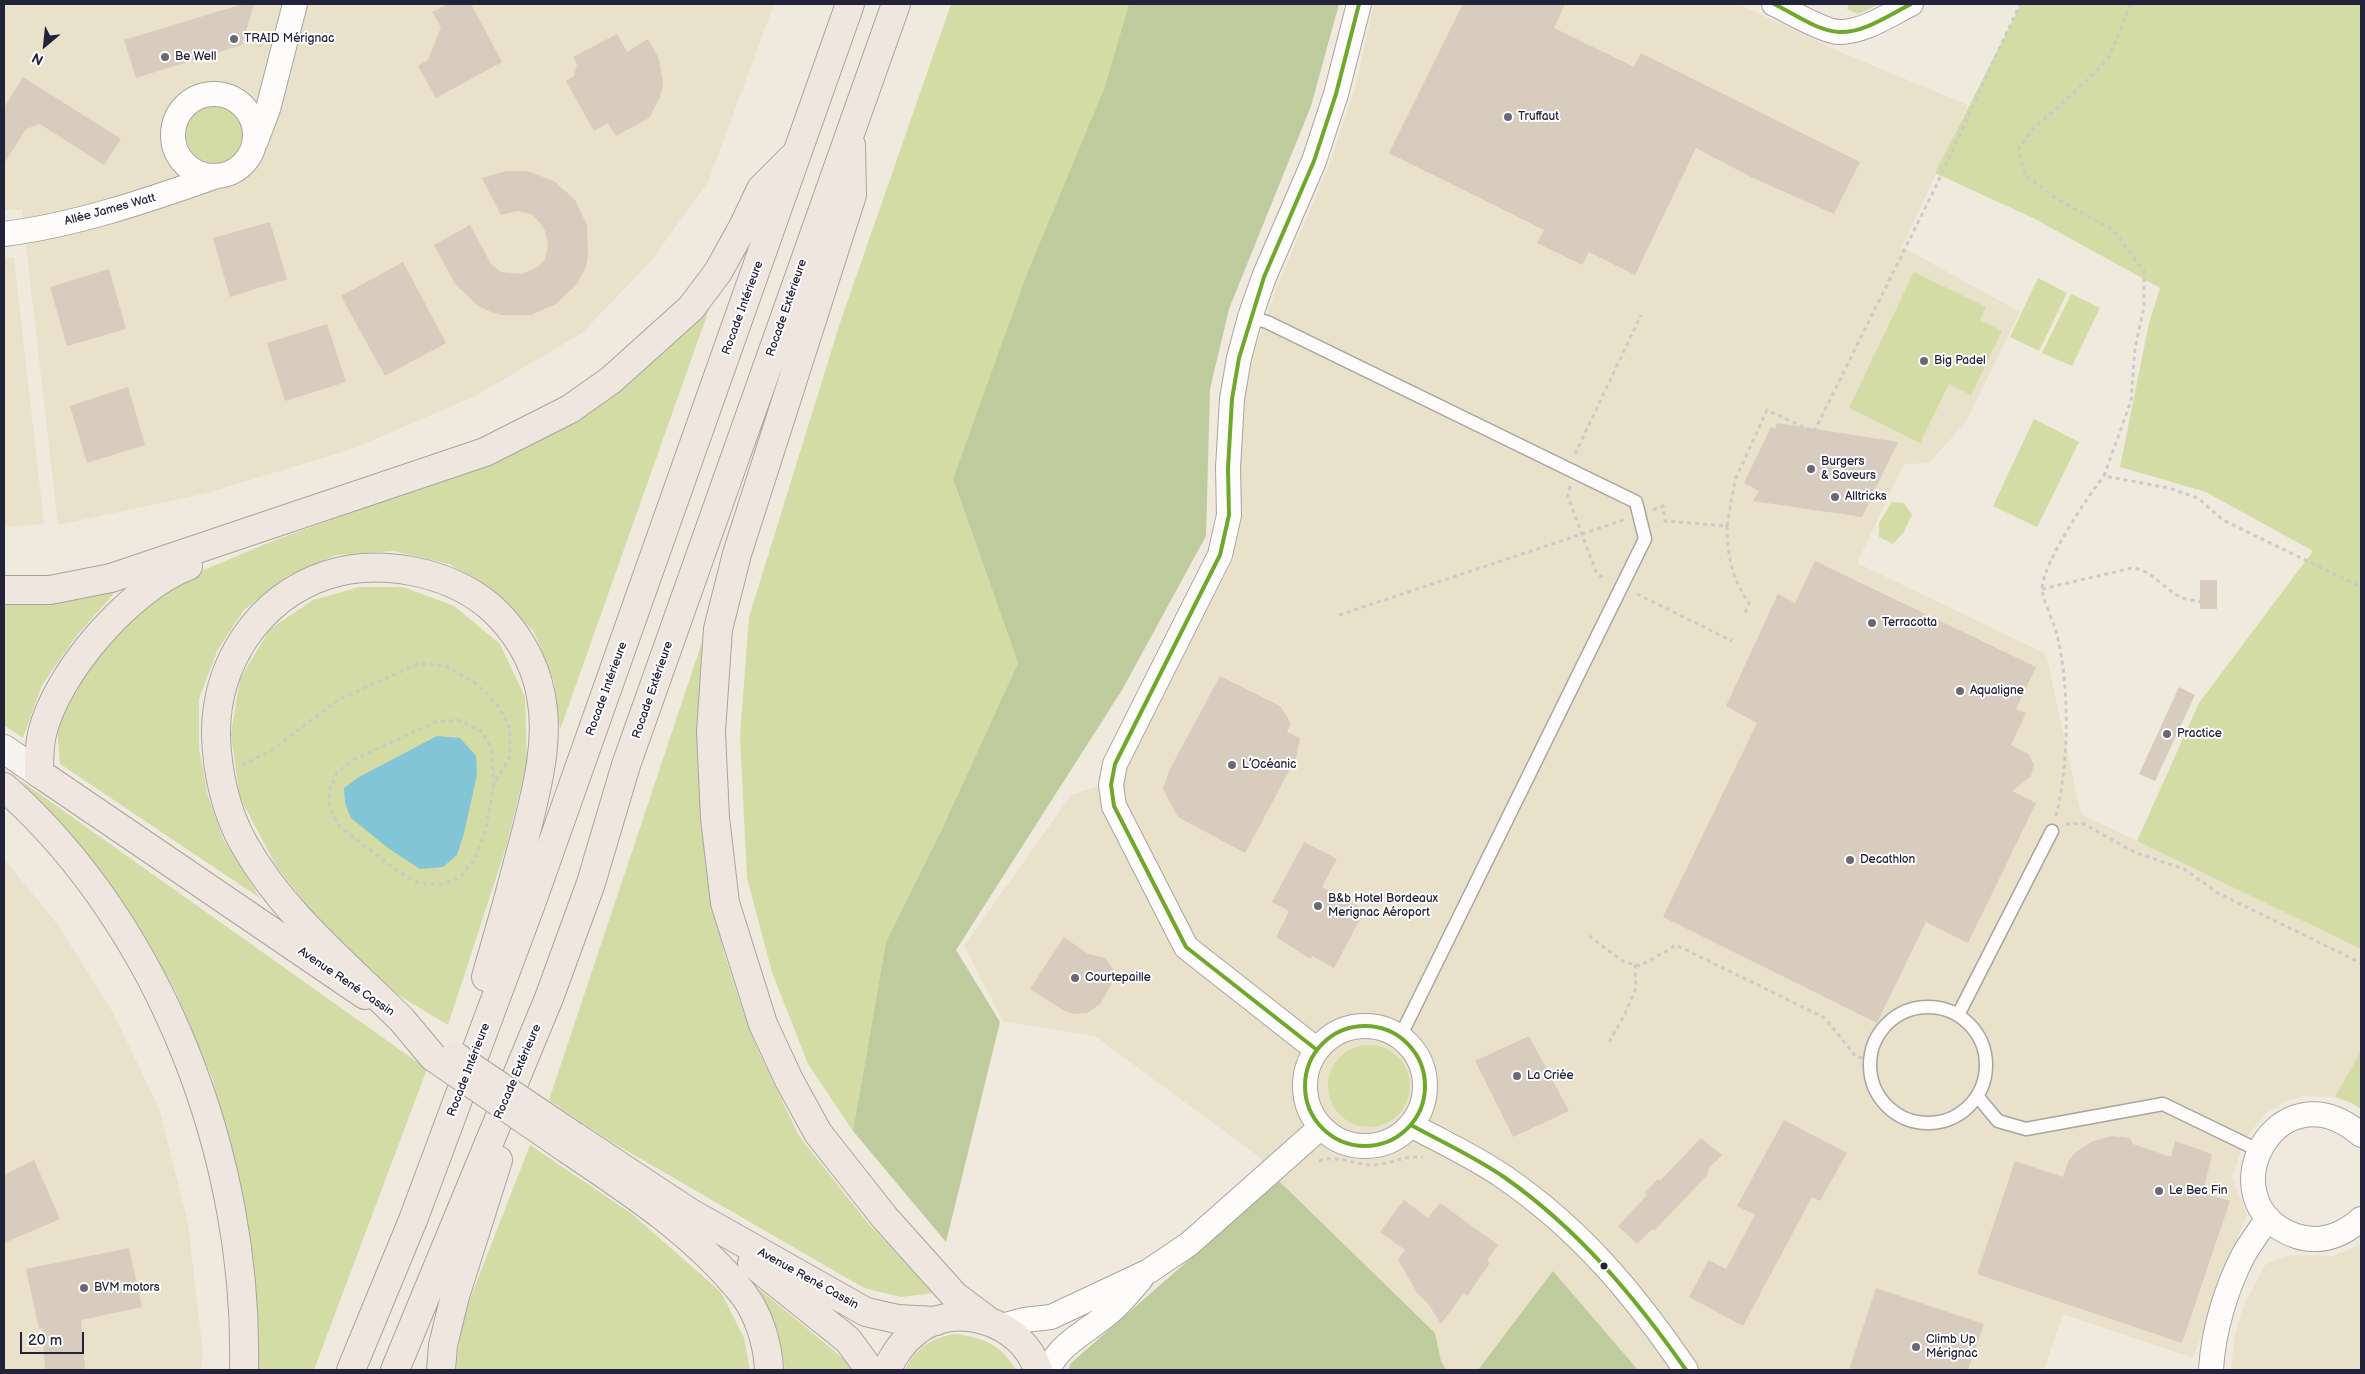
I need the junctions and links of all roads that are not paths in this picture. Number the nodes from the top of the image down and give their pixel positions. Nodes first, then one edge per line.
1 (295, 4) edge
2 (850, 4) edge
3 (896, 4) edge
4 (1358, 4) edge
5 (1774, 4) edge
6 (1911, 4) edge
7 (851, 126) junction
8 (254, 146) junction
9 (799, 150) junction
10 (214, 177) junction
11 (4, 234) edge
12 (1250, 317) junction
13 (485, 452) junction
14 (4, 590) edge
15 (4, 750) edge
16 (39, 772) junction
17 (4, 787) edge
18 (2052, 831) road end
19 (549, 998) junction
20 (1958, 1015) junction
21 (402, 1020) junction
22 (1400, 1037) junction
23 (1317, 1050) junction
24 (1978, 1097) junction
25 (1411, 1125) junction
26 (1321, 1127) junction
27 (2361, 1135) edge
28 (572, 1143) junction
29 (2258, 1150) junction
30 (689, 1212) junction
31 (2268, 1218) junction
32 (2361, 1219) edge
33 (413, 1220) junction
34 (1149, 1271) junction
35 (936, 1321) junction
36 (994, 1323) junction
37 (244, 1370) edge
38 (351, 1370) edge
39 (395, 1370) edge
40 (441, 1370) edge
41 (769, 1370) edge
42 (870, 1370) edge
43 (886, 1370) edge
44 (1038, 1370) edge
45 (1048, 1370) edge
46 (1686, 1370) edge
47 (2210, 1370) edge

1 - 8 street
2 - 9 main road, Rocade Intérieure
3 - 7 main road, Rocade Extérieure
4 - 12 street
5 - 6 street
7 - 19 main road, Rocade Extérieure
7 - 36 main road
8 - 10 street
8 - 10 street
9 - 13 main road
9 - 33 main road, Rocade Intérieure
10 - 11 street, Allée James Watt
12 - 22 lane
12 - 23 street
13 - 14 main road
13 - 16 main road
15 - 16 main road, Avenue René Cassin
16 - 21 main road, Avenue René Cassin
17 - 37 main road
18 - 20 lane
19 - 39 main road, Rocade Extérieure
19 - 40 main road
20 - 24 lane
20 - 24 lane
21 - 28 main road, bridge
21 - 33 main road
22 - 23 street
22 - 25 street
23 - 26 street
24 - 29 lane
25 - 26 street
25 - 46 street
26 - 34 street
27 - 29 street
28 - 30 main road, Avenue René Cassin
28 - 41 main road
29 - 31 street
30 - 35 main road, Avenue René Cassin
30 - 42 main road, Avenue René Cassin
31 - 32 street
31 - 47 street
33 - 38 main road, Rocade Intérieure
34 - 36 street
34 - 45 street
35 - 36 main road
35 - 43 main road
36 - 44 main road

